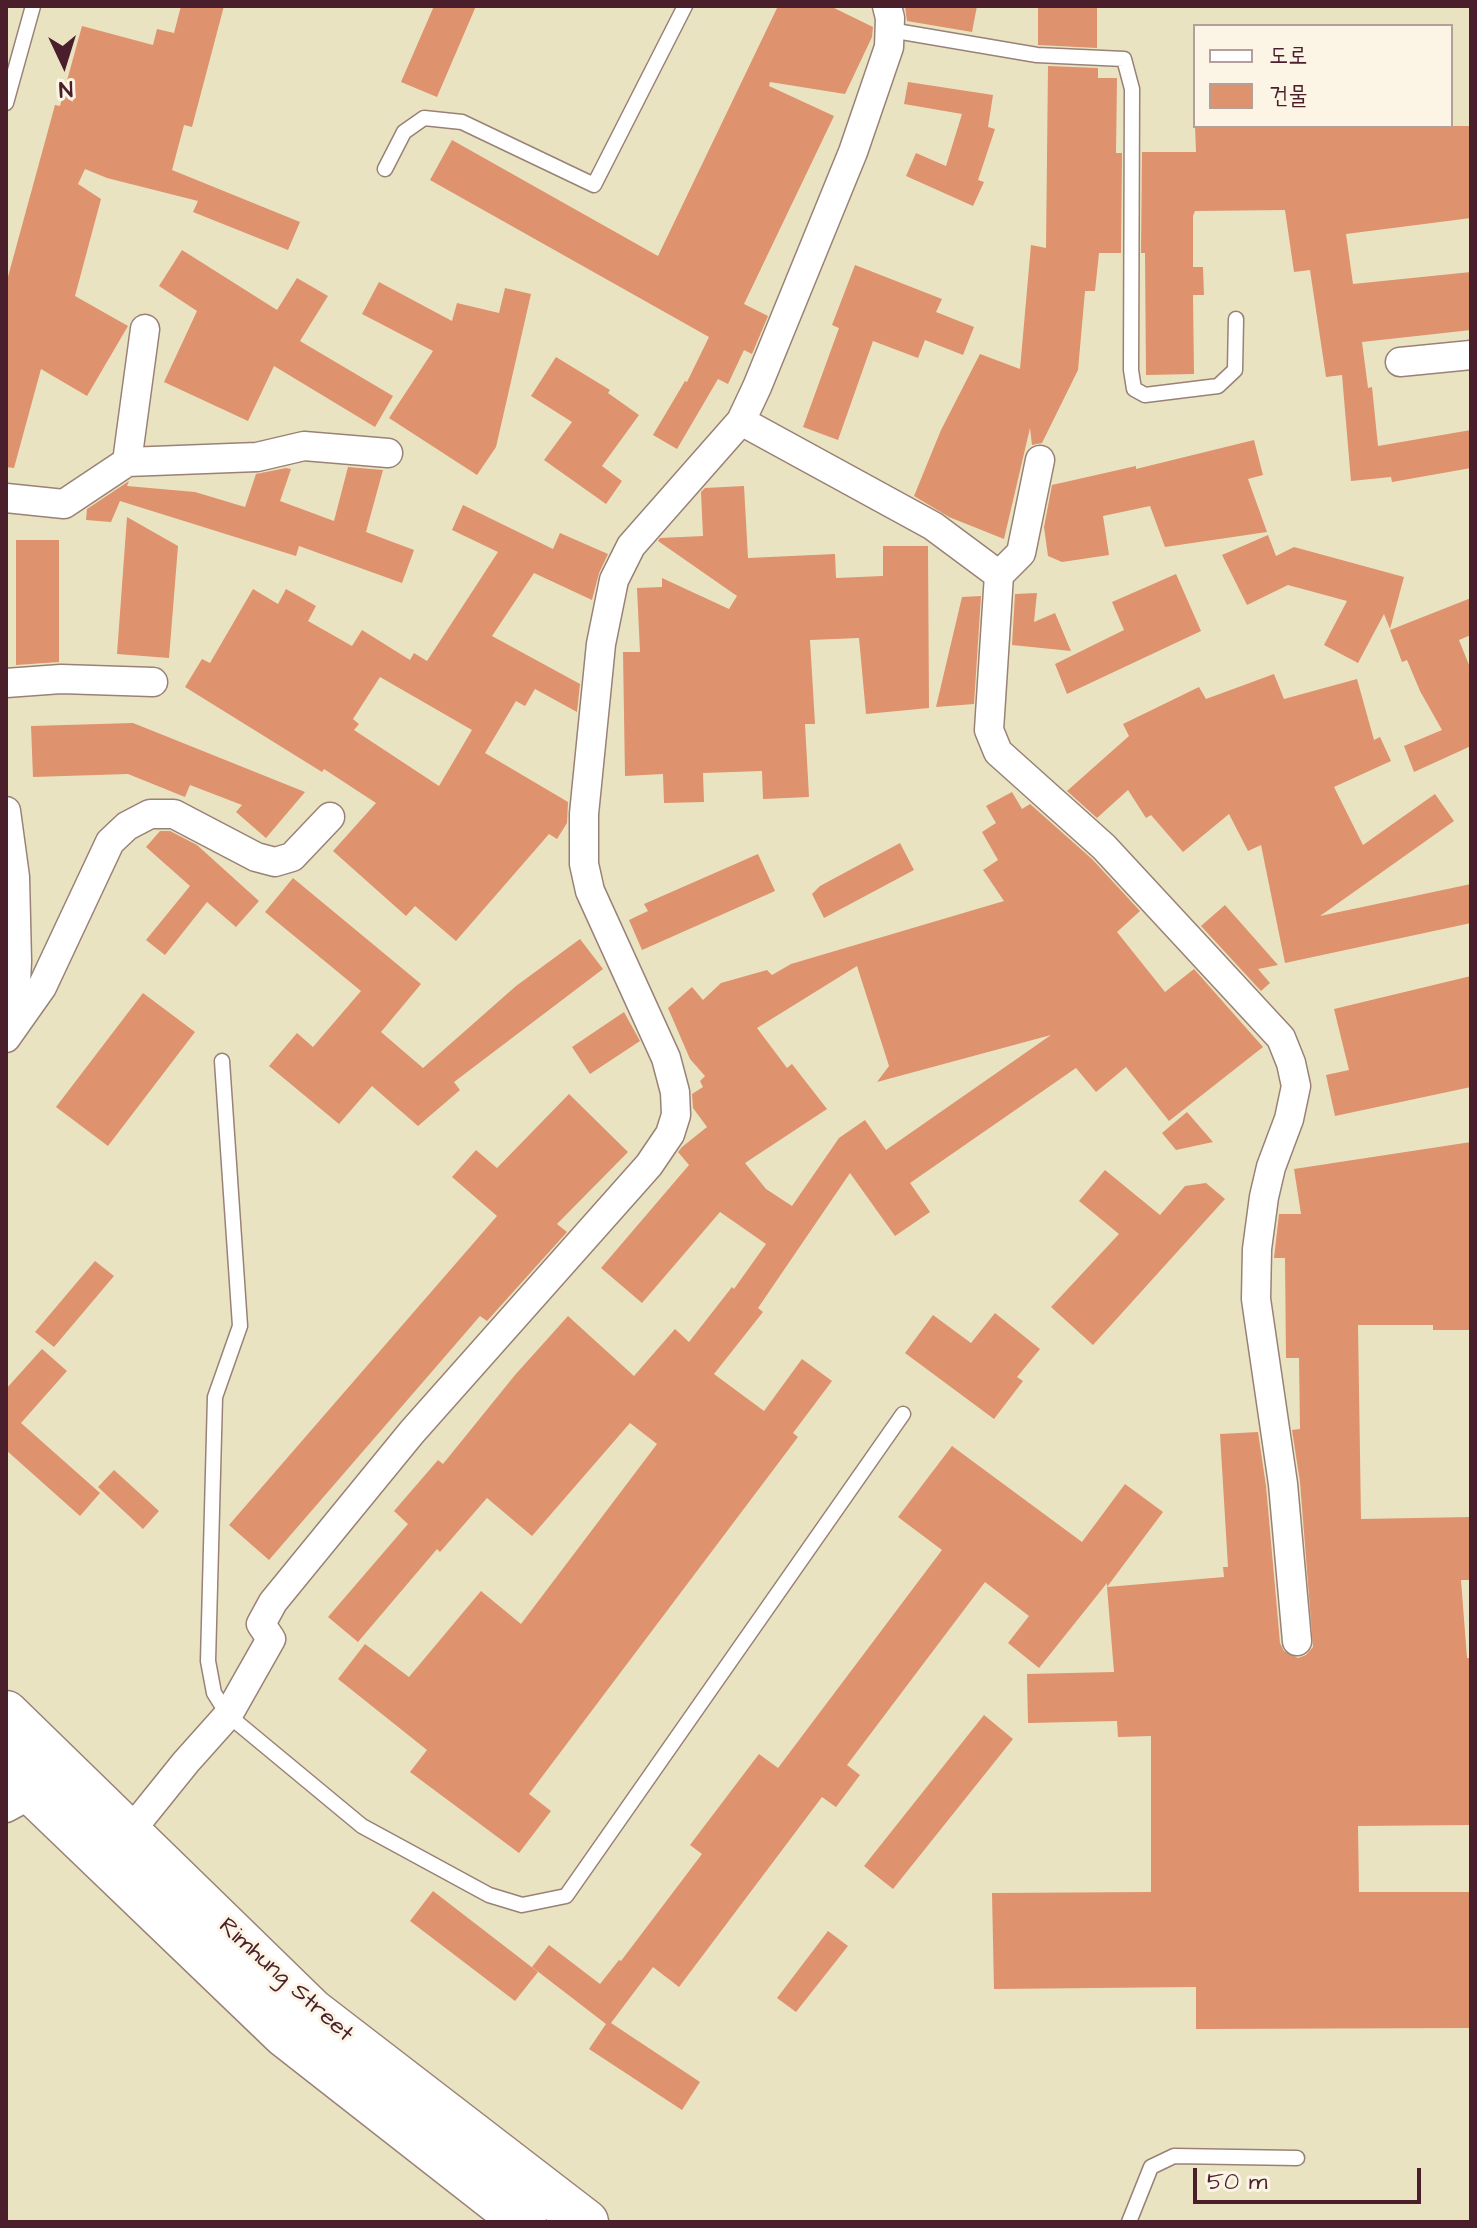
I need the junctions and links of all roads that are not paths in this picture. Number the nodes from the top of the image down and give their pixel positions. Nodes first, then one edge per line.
1 (33, 6) edge
2 (685, 6) edge
3 (888, 18) edge
4 (6, 103) edge
5 (385, 169) dead end
6 (1236, 319) dead end
7 (145, 329) dead end
8 (1471, 355) edge
9 (1400, 362) dead end
10 (741, 421) junction
11 (388, 453) dead end
12 (1040, 460) dead end
13 (127, 462) junction
14 (6, 498) edge
15 (999, 575) junction
16 (153, 682) dead end
17 (6, 683) edge
18 (6, 811) edge
19 (330, 817) dead end
20 (9, 1029) edge
21 (222, 1061) dead end
22 (903, 1414) dead end
23 (1297, 1641) dead end
24 (6, 1713) edge
25 (228, 1715) junction
26 (15, 1789) edge
27 (128, 1834) junction
28 (1297, 2158) dead end
29 (524, 2222) edge
30 (586, 2222) edge
31 (1129, 2222) edge

1 - 4 lane
2 - 5 lane
3 - 6 lane
3 - 10 street
7 - 13 street
8 - 9 street
10 - 15 street
10 - 25 street
11 - 13 street
12 - 15 street
13 - 14 street
15 - 23 street
16 - 17 street
18 - 20 street
19 - 20 street
21 - 25 lane
22 - 25 lane
24 - 27 main road, Rimhung Street
25 - 27 street
26 - 29 main road, Rimhung Street
27 - 30 main road, Rimhung Street
28 - 31 lane

